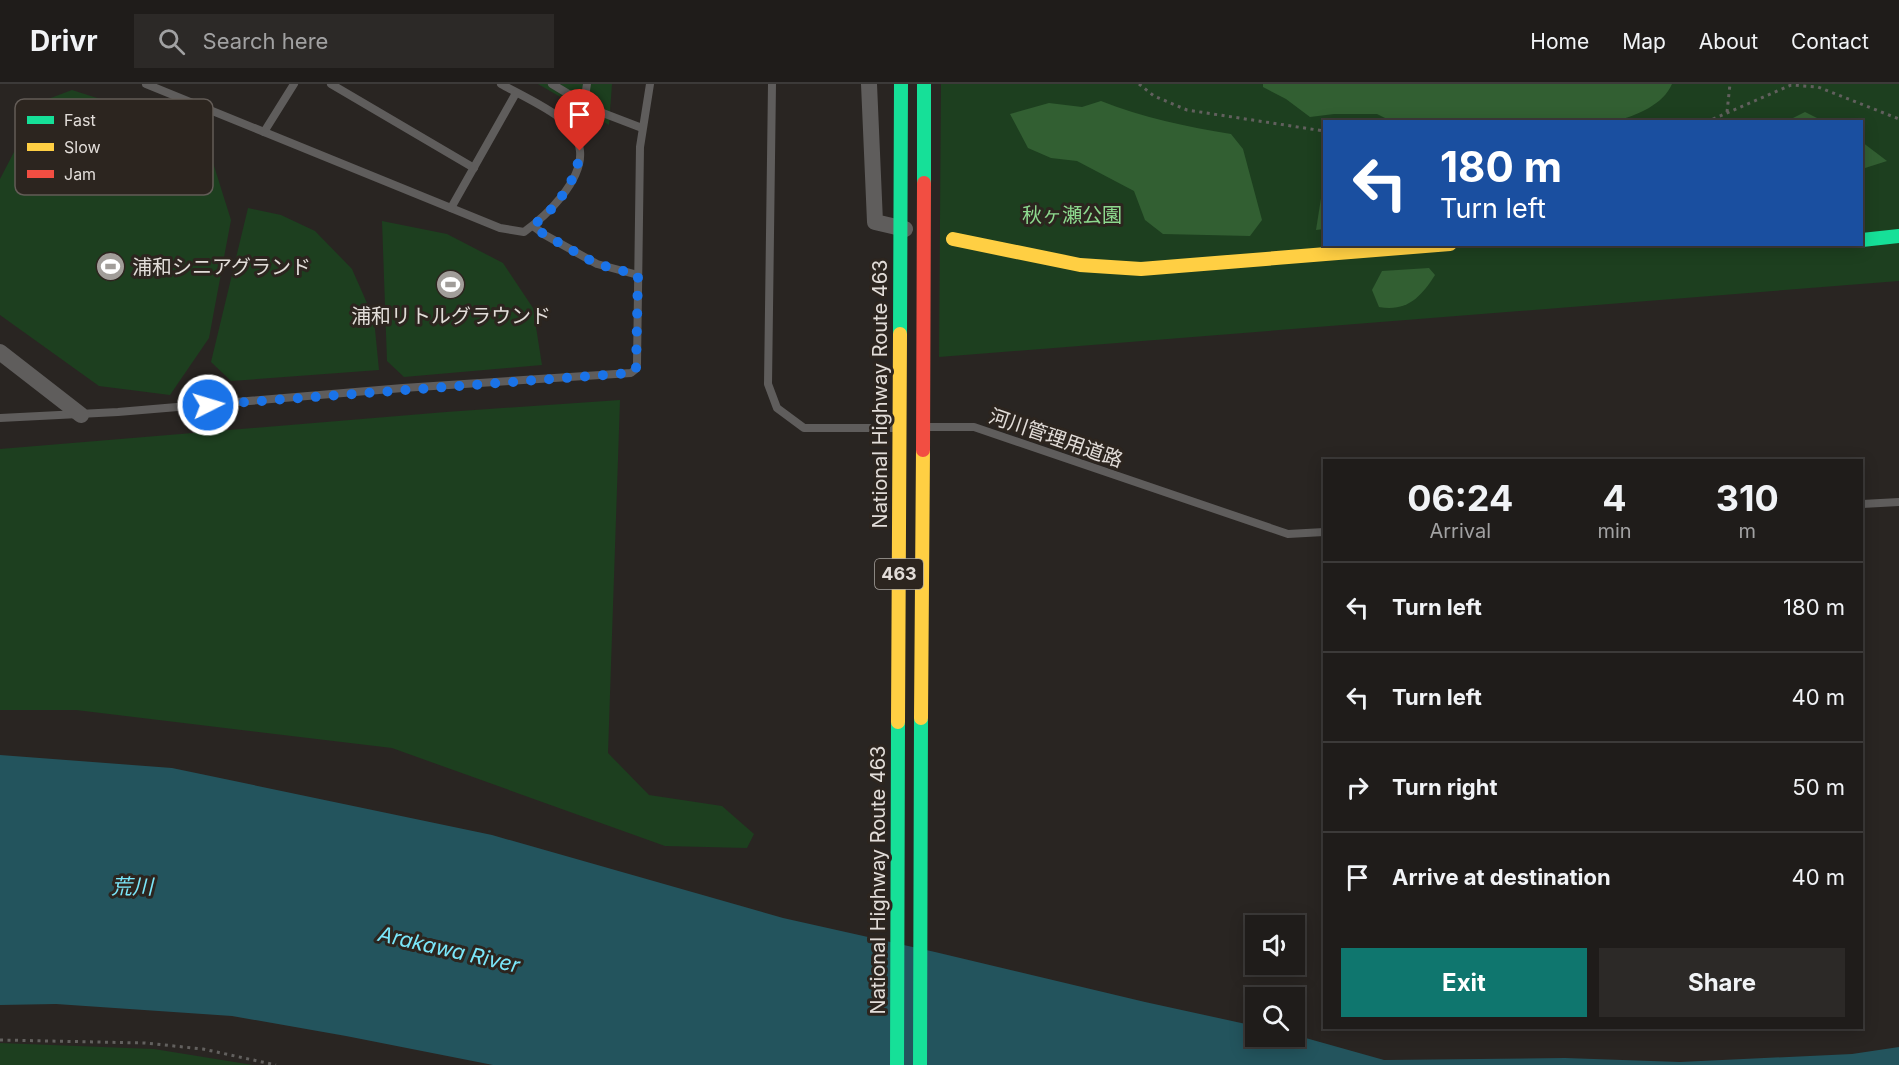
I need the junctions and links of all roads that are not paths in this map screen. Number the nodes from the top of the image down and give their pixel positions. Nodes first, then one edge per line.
1 (146, 84) edge
2 (294, 84) edge
3 (331, 84) edge
4 (501, 84) edge
5 (552, 84) edge
6 (587, 84) edge
7 (650, 84) edge
8 (772, 84) edge
9 (869, 84) edge
10 (901, 84) edge
11 (924, 84) edge
12 (516, 93) junction
13 (183, 99) edge
14 (584, 103) junction
15 (213, 111) edge
16 (642, 128) junction
17 (264, 132) junction
18 (474, 168) junction
19 (451, 208) junction
20 (533, 226) junction
21 (1899, 236) edge
22 (953, 239) joint
23 (1863, 240) edge
24 (1425, 246) edge
25 (638, 275) junction
26 (0, 352) edge
27 (81, 414) junction
28 (0, 418) edge
29 (906, 428) dead end
30 (917, 428) dead end
31 (1899, 502) edge
32 (1863, 504) edge
33 (1323, 532) edge
34 (897, 1065) edge
35 (920, 1065) edge

1 - 13 lane
2 - 17 lane
3 - 18 lane
4 - 12 lane
5 - 14 lane
6 - 14 lane
7 - 16 lane
8 - 29 lane
9 - 22 street
10 - 34 main road, National Highway Route 463 / 463, bridge
11 - 35 main road, 463, bridge
12 - 18 lane
12 - 20 lane
14 - 16 lane
15 - 17 lane
16 - 25 lane
17 - 19 lane
18 - 19 lane
19 - 20 lane
20 - 25 lane
21 - 23 main road
22 - 24 main road
25 - 27 lane
26 - 27 street
27 - 28 lane
30 - 33 lane, 河川管理用道路
31 - 32 lane

